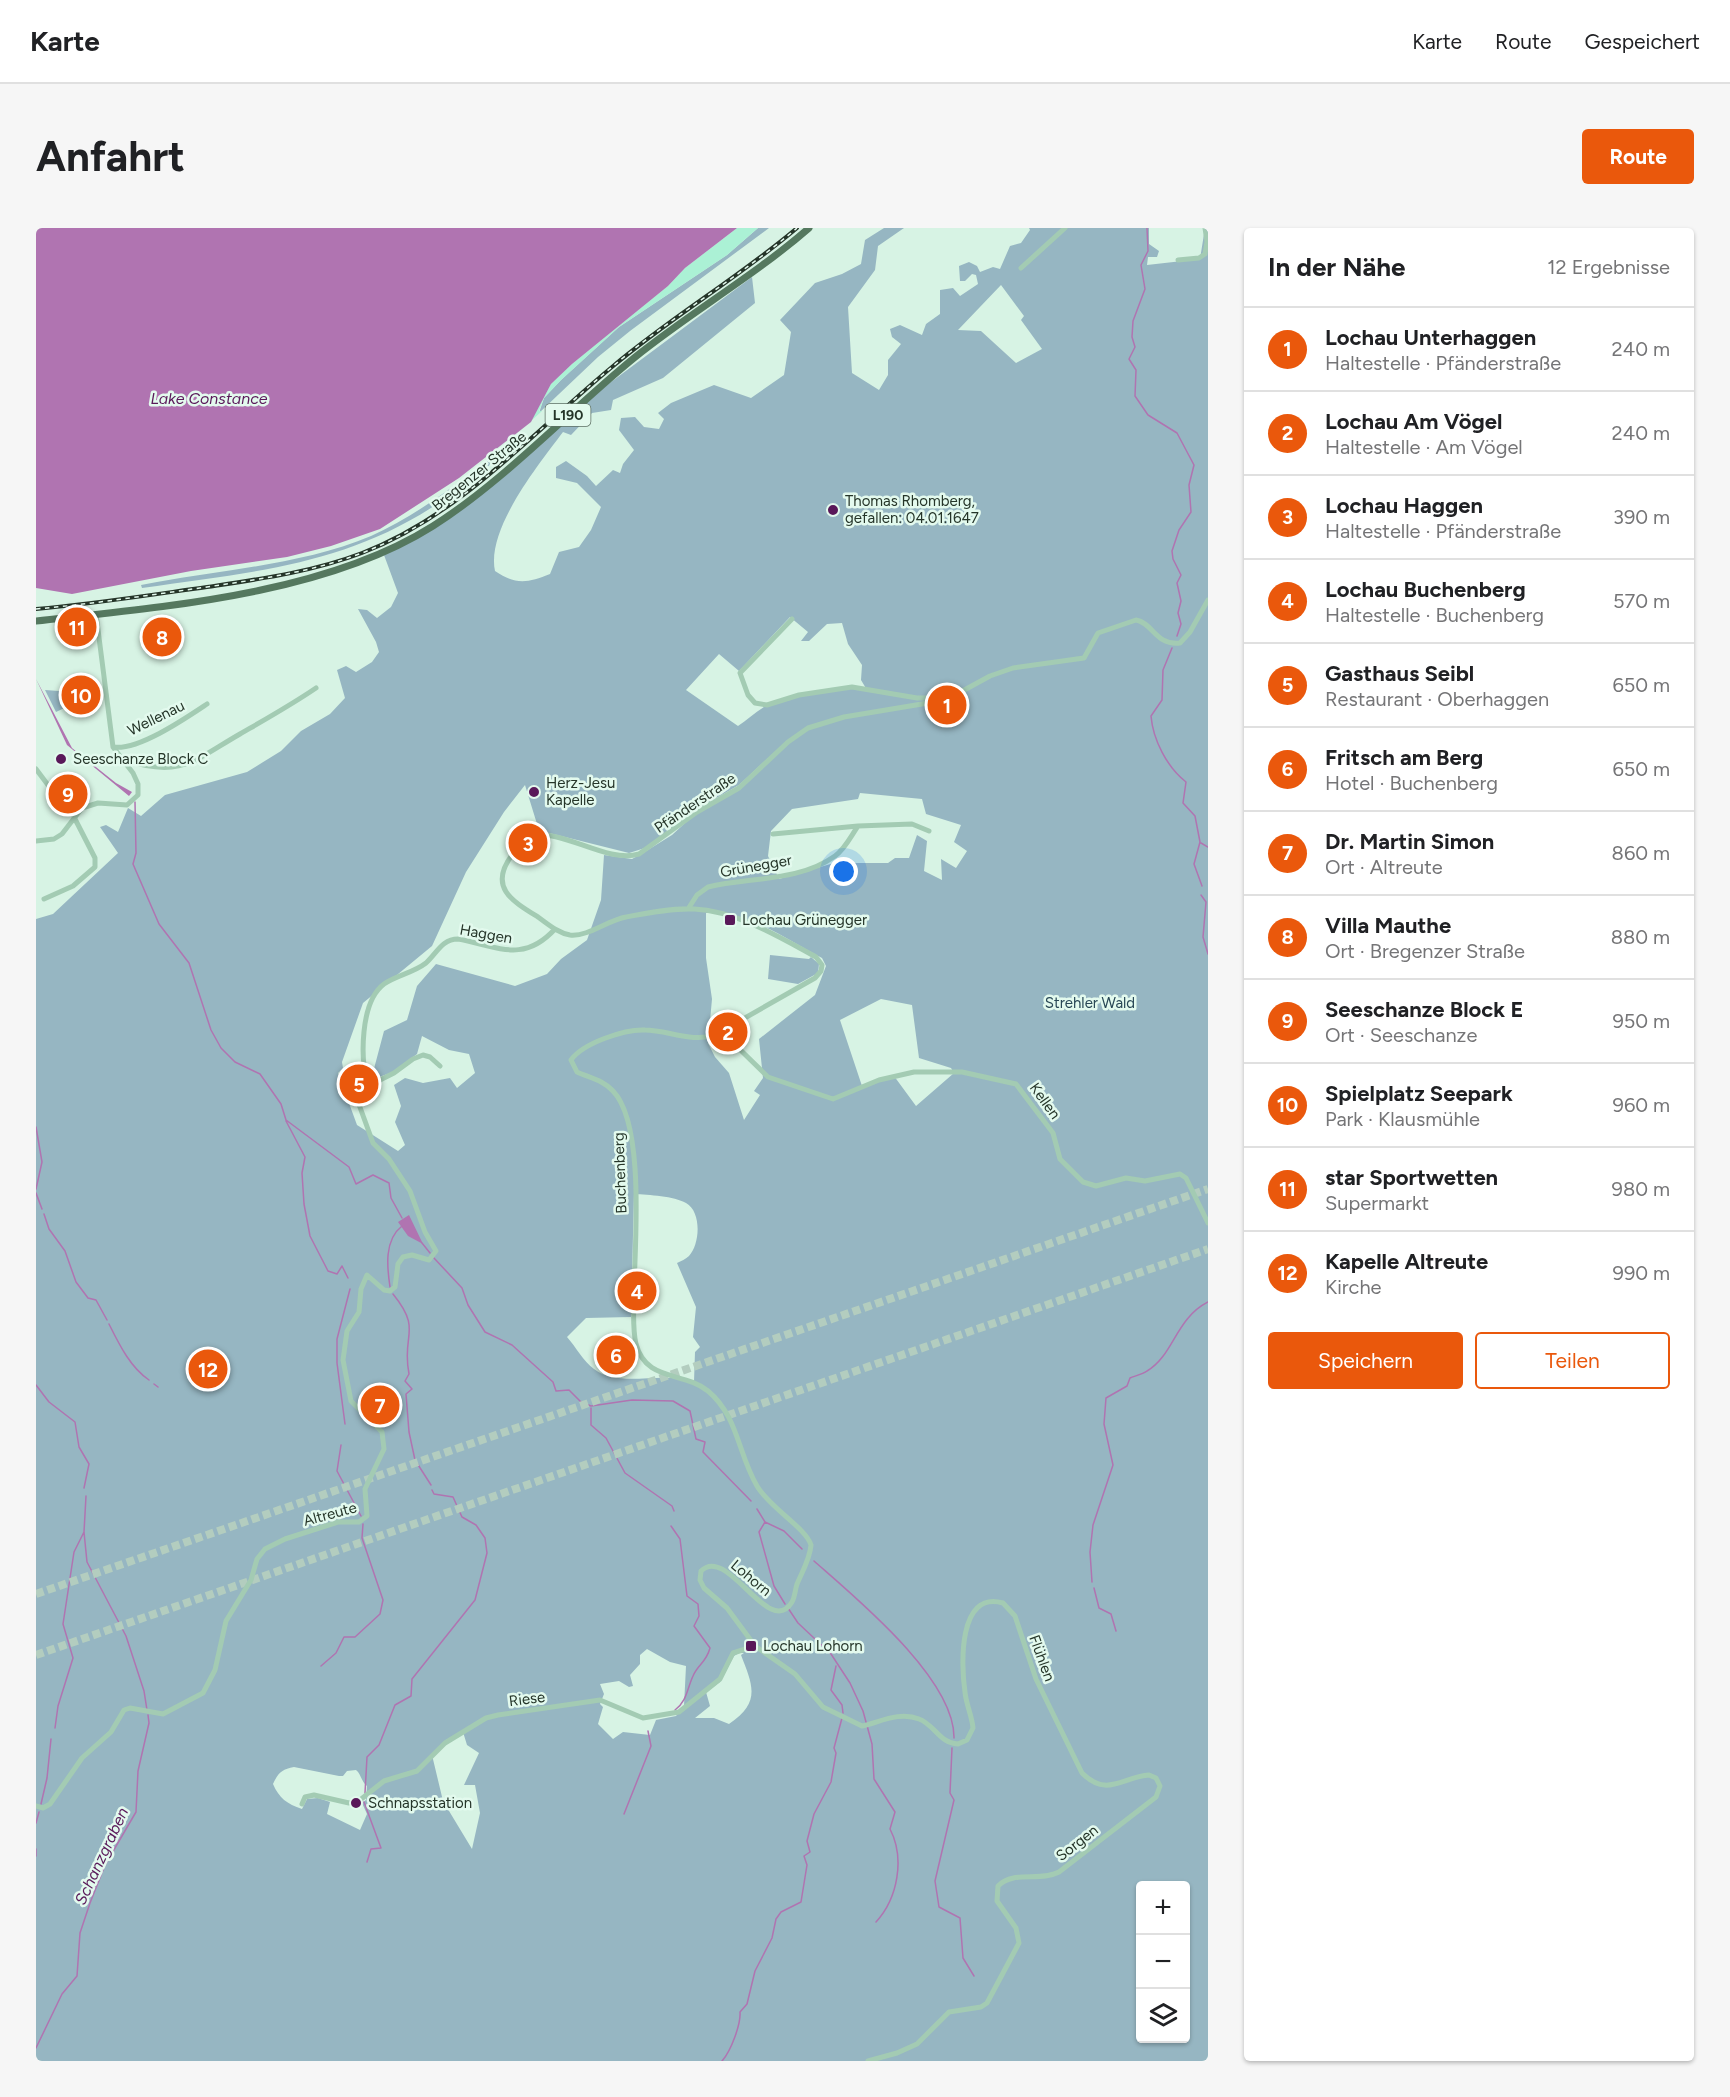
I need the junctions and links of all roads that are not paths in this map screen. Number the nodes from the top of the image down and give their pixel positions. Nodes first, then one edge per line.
1 (808, 228) edge
2 (1065, 228) edge
3 (1205, 228) edge
4 (1178, 260) dead end
5 (1021, 268) dead end
6 (1208, 600) edge
7 (96, 614) junction
8 (792, 619) dead end
9 (36, 621) edge
10 (316, 688) dead end
11 (946, 700) junction
12 (207, 704) dead end
13 (113, 747) junction
14 (125, 760) junction
15 (36, 769) edge
16 (72, 775) dead end
17 (74, 817) junction
18 (858, 826) junction
19 (928, 831) dead end
20 (773, 834) dead end
21 (536, 836) junction
22 (36, 841) edge
23 (537, 844) dead end
24 (44, 899) dead end
25 (688, 909) junction
26 (555, 929) junction
27 (722, 1032) junction
28 (440, 1066) dead end
29 (368, 1086) junction
30 (1208, 1223) edge
31 (694, 1382) joint
32 (978, 1605) joint
33 (755, 1646) junction
34 (1068, 1746) joint
35 (302, 1804) dead end
36 (36, 1806) edge
37 (868, 2061) edge

1 - 7 main road, Bregenzer Straße / L190
2 - 5 street
3 - 4 street
6 - 11 street, Pfänderstraße
7 - 9 main road, Bregenzer Straße / L190
7 - 13 street
8 - 11 street
10 - 14 street
11 - 21 street, Pfänderstraße
12 - 13 street, Wellenau
13 - 14 street
14 - 17 street
15 - 16 street
17 - 22 street
17 - 24 street
18 - 19 street, Grünegger
18 - 20 street, Grünegger
18 - 25 street, Grünegger
21 - 23 street
21 - 26 street
25 - 26 street
25 - 27 street
26 - 29 street, Haggen
27 - 30 street, Kellen
27 - 31 street, Buchenberg
28 - 29 street
29 - 36 street, Altreute
31 - 33 street, Lohorn
32 - 33 street, Lohorn
32 - 34 street, Flühlen
33 - 35 street, Riese
34 - 37 street, Sorgen

